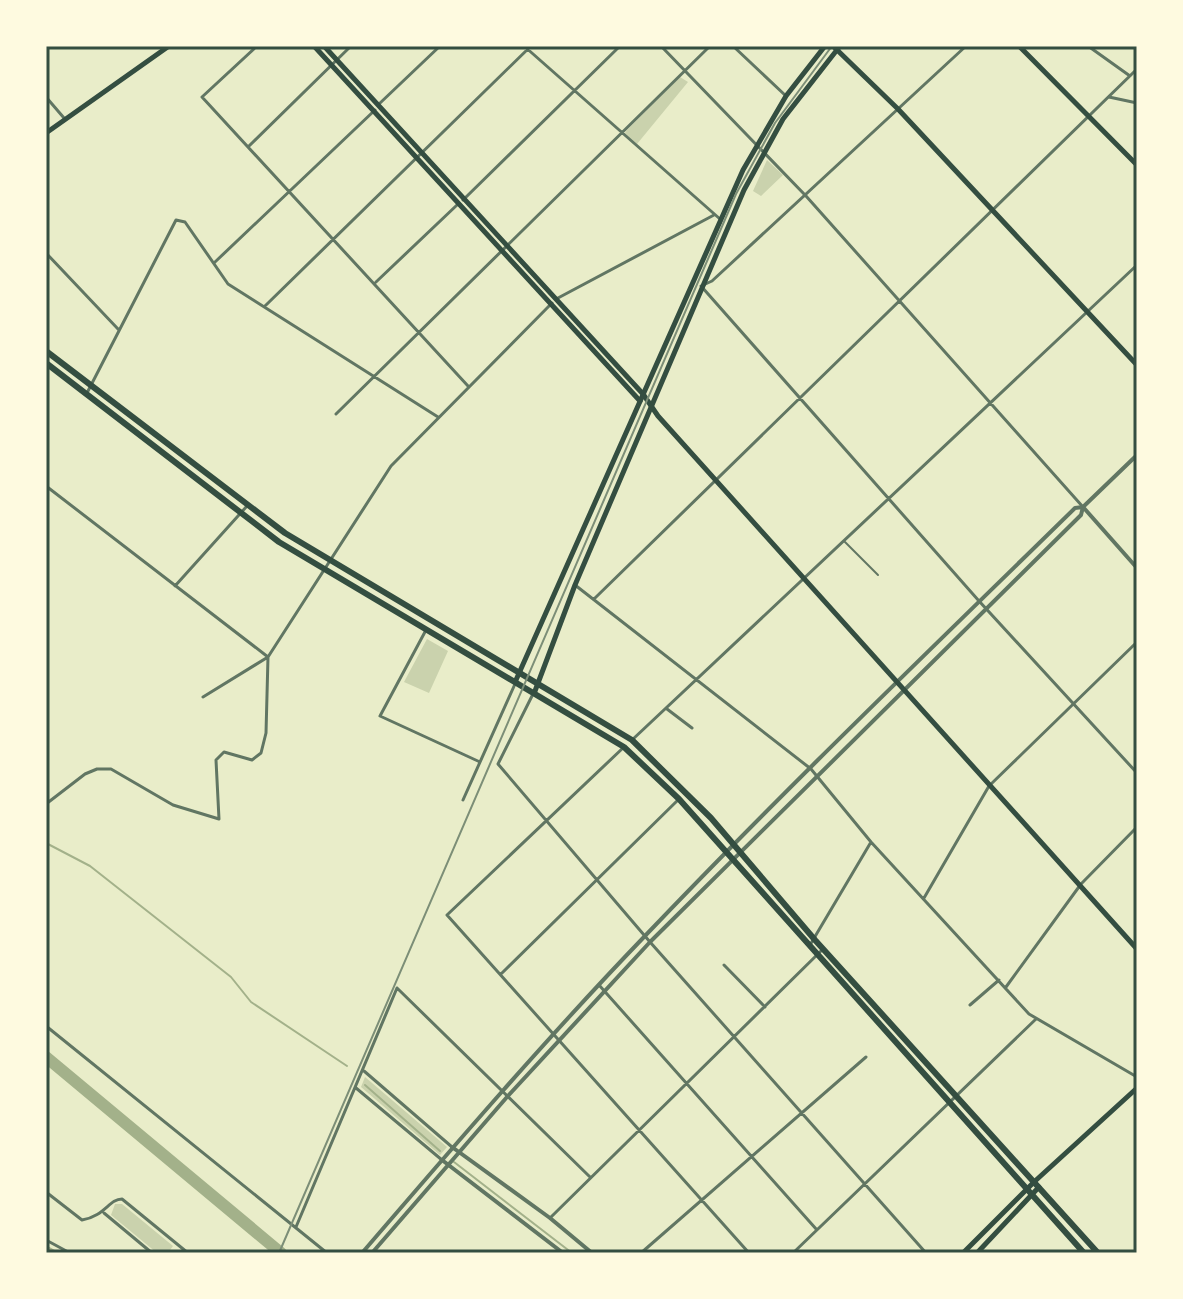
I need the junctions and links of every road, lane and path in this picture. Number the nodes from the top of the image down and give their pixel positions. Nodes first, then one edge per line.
1 (169, 46) edge
2 (257, 46) edge
3 (314, 46) edge
4 (324, 46) edge
5 (351, 46) edge
6 (440, 46) edge
7 (620, 46) edge
8 (661, 46) edge
9 (710, 46) edge
10 (733, 46) edge
11 (825, 46) edge
12 (966, 46) edge
13 (1019, 46) edge
14 (1088, 46) edge
15 (528, 47) edge
16 (837, 47) edge
17 (334, 62) junction
18 (1137, 69) edge
19 (684, 70) junction
20 (1130, 76) junction
21 (574, 91) junction
22 (786, 96) junction
23 (46, 97) edge
24 (1109, 97) junction
25 (1137, 103) edge
26 (376, 107) junction
27 (898, 109) junction
28 (1089, 117) junction
29 (65, 119) junction
30 (621, 131) junction
31 (46, 133) edge
32 (756, 143) junction
33 (248, 147) junction
34 (764, 150) junction
35 (422, 152) junction
36 (417, 158) junction
37 (1137, 165) edge
38 (290, 192) junction
39 (806, 196) junction
40 (464, 198) junction
41 (458, 204) junction
42 (993, 210) junction
43 (717, 217) junction
44 (333, 237) junction
45 (507, 245) junction
46 (501, 251) junction
47 (46, 253) edge
48 (214, 263) junction
49 (1137, 265) edge
50 (376, 282) junction
51 (701, 286) junction
52 (557, 299) junction
53 (900, 300) junction
54 (550, 305) junction
55 (265, 306) junction
56 (1087, 312) junction
57 (118, 329) junction
58 (420, 331) junction
59 (46, 351) edge
60 (46, 363) edge
61 (1137, 365) edge
62 (374, 377) junction
63 (91, 386) junction
64 (469, 387) junction
65 (643, 394) junction
66 (86, 395) junction
67 (800, 397) junction
68 (990, 402) junction
69 (642, 403) junction
70 (652, 409) junction
71 (336, 414) dead end
72 (438, 417) junction
73 (1137, 455) edge
74 (715, 480) junction
75 (46, 486) edge
76 (889, 495) junction
77 (247, 506) junction
78 (1083, 507) junction
79 (241, 514) junction
80 (843, 539) junction
81 (331, 561) junction
82 (1137, 568) edge
83 (326, 569) junction
84 (878, 575) dead end
85 (803, 578) junction
86 (575, 585) junction
87 (175, 586) junction
88 (594, 599) junction
89 (979, 601) junction
90 (985, 608) junction
91 (426, 630) junction
92 (1137, 642) edge
93 (268, 657) junction
94 (520, 672) junction
95 (695, 679) junction
96 (516, 680) junction
97 (539, 682) junction
98 (895, 683) junction
99 (902, 689) junction
100 (535, 691) junction
101 (203, 697) dead end
102 (1073, 705) junction
103 (666, 707) junction
104 (692, 728) dead end
105 (632, 740) junction
106 (624, 747) junction
107 (480, 762) junction
108 (811, 769) junction
109 (1137, 773) edge
110 (817, 776) junction
111 (989, 786) junction
112 (679, 799) junction
113 (463, 800) dead end
114 (46, 804) edge
115 (546, 820) junction
116 (1137, 827) edge
117 (871, 842) junction
118 (735, 845) junction
119 (728, 852) junction
120 (741, 852) junction
121 (734, 859) junction
122 (594, 879) junction
123 (1081, 884) junction
124 (924, 899) junction
125 (645, 936) junction
126 (815, 940) junction
127 (650, 942) junction
128 (809, 946) junction
129 (823, 949) junction
130 (1137, 949) edge
131 (817, 956) junction
132 (724, 965) dead end
133 (501, 974) junction
134 (999, 980) junction
135 (599, 985) junction
136 (1006, 987) junction
137 (605, 991) junction
138 (970, 1005) dead end
139 (765, 1007) junction
140 (1036, 1019) junction
141 (46, 1026) edge
142 (554, 1034) junction
143 (734, 1037) junction
144 (560, 1041) junction
145 (866, 1057) dead end
146 (363, 1071) junction
147 (1137, 1077) edge
148 (687, 1084) junction
149 (356, 1088) junction
150 (1137, 1088) edge
151 (503, 1089) junction
152 (957, 1096) junction
153 (507, 1097) junction
154 (950, 1103) junction
155 (801, 1113) junction
156 (639, 1130) junction
157 (452, 1147) junction
158 (457, 1153) junction
159 (752, 1156) junction
160 (442, 1160) junction
161 (448, 1165) junction
162 (590, 1177) junction
163 (1038, 1183) junction
164 (864, 1184) junction
165 (46, 1192) edge
166 (1029, 1192) junction
167 (701, 1201) junction
168 (104, 1213) junction
169 (550, 1218) junction
170 (296, 1227) junction
171 (817, 1230) junction
172 (46, 1240) edge
173 (70, 1253) edge
174 (152, 1253) edge
175 (188, 1253) edge
176 (327, 1253) edge
177 (362, 1253) edge
178 (372, 1253) edge
179 (563, 1253) edge
180 (592, 1253) edge
181 (641, 1253) edge
182 (749, 1253) edge
183 (793, 1253) edge
184 (926, 1253) edge
185 (963, 1253) edge
186 (977, 1253) edge
187 (1084, 1253) edge
188 (1098, 1253) edge

1 - 29 main road
2 - 33 street
3 - 17 main road
4 - 17 main road
5 - 17 street
6 - 26 street
7 - 21 street
8 - 19 street
9 - 19 street
10 - 22 street
11 - 22 main road
12 - 27 street
13 - 28 main road
14 - 20 street
15 - 21 street
15 - 35 street
16 - 27 main road
16 - 34 main road
17 - 26 main road
17 - 33 street
18 - 20 street
19 - 30 street
19 - 32 street
20 - 24 street
21 - 30 street
21 - 40 street
22 - 32 main road
23 - 29 street
24 - 25 street
24 - 28 street
26 - 35 main road
26 - 36 main road
26 - 38 street
27 - 39 street
27 - 42 main road
28 - 37 main road
28 - 42 street
29 - 31 main road
30 - 43 street
30 - 45 street
32 - 34 street
32 - 43 main road
33 - 38 street
34 - 39 street
34 - 51 main road
35 - 36 street
35 - 40 main road
36 - 41 main road
36 - 44 street
38 - 44 street
38 - 48 street
39 - 51 street
39 - 53 street
40 - 41 street
40 - 45 main road
41 - 46 main road
41 - 50 street
42 - 53 street
42 - 56 main road
43 - 52 street
43 - 65 main road
44 - 50 street
44 - 55 street
45 - 46 street
45 - 52 main road
46 - 54 main road
46 - 58 street
47 - 57 street
48 - 55 street
48 - 57 street
49 - 56 street
50 - 58 street
51 - 67 street
51 - 70 main road
52 - 54 street
52 - 65 main road
53 - 67 street
53 - 68 street
54 - 64 street
54 - 69 main road
55 - 62 street
56 - 61 main road
56 - 68 street
57 - 63 street
58 - 62 street
58 - 64 street
59 - 63 highway
60 - 66 highway
62 - 71 street
62 - 72 street
63 - 66 street
63 - 77 highway
64 - 72 street
65 - 69 main road
65 - 70 main road
66 - 79 highway
67 - 74 street
67 - 76 street
68 - 76 street
68 - 78 street
69 - 70 main road
69 - 94 main road
70 - 74 main road
70 - 86 main road
72 - 81 street
73 - 78 street
74 - 85 main road
74 - 88 street
75 - 87 street
76 - 80 street
76 - 89 street
77 - 79 street
77 - 81 highway
78 - 82 street
78 - 89 street
78 - 90 street
79 - 83 highway
79 - 87 street
80 - 84 lane
80 - 85 street
81 - 83 street
81 - 94 highway
83 - 91 highway
83 - 93 street
85 - 95 street
85 - 98 main road
86 - 88 street
86 - 97 main road
87 - 93 street
88 - 95 street
89 - 90 street
89 - 98 street
90 - 99 street
90 - 102 street
91 - 96 highway
91 - 107 street
92 - 102 street
93 - 101 street
93 - 114 street
94 - 96 main road
94 - 97 highway
95 - 103 street
95 - 108 street
96 - 100 highway
96 - 107 street
97 - 100 main road
97 - 105 highway
98 - 99 main road
98 - 108 street
99 - 110 street
99 - 111 main road
100 - 106 highway
100 - 115 street
102 - 109 street
102 - 111 street
103 - 104 street
103 - 105 street
105 - 106 street
105 - 118 highway
106 - 112 highway
106 - 115 street
107 - 113 street
108 - 110 street
108 - 118 street
110 - 117 street
110 - 120 street
111 - 123 main road
111 - 124 street
112 - 119 highway
112 - 122 street
115 - 122 street
115 - 133 street
116 - 123 street
117 - 124 street
117 - 126 street
118 - 119 street
118 - 120 highway
119 - 121 highway
119 - 125 street
120 - 121 street
120 - 126 highway
121 - 127 street
121 - 128 highway
122 - 125 street
122 - 133 street
123 - 130 main road
123 - 136 street
124 - 134 street
125 - 127 street
125 - 135 street
126 - 128 street
126 - 129 highway
127 - 137 street
127 - 143 street
128 - 131 highway
129 - 131 street
129 - 152 highway
131 - 139 street
131 - 154 highway
132 - 139 street
133 - 142 street
134 - 136 street
134 - 138 street
135 - 137 street
135 - 142 street
136 - 140 street
137 - 144 street
137 - 148 street
139 - 143 street
140 - 147 street
140 - 152 street
141 - 170 street
142 - 144 street
142 - 151 street
143 - 148 street
143 - 155 street
144 - 153 street
144 - 156 street
145 - 155 street
146 - 149 street
146 - 151 street
146 - 157 street
148 - 156 street
148 - 159 street
149 - 160 street
149 - 170 street
150 - 163 main road
151 - 153 street
151 - 157 street
152 - 154 street
152 - 163 highway
153 - 158 street
153 - 162 street
154 - 164 street
154 - 166 highway
155 - 159 street
155 - 164 street
156 - 162 street
156 - 167 street
157 - 158 street
157 - 160 street
158 - 161 street
158 - 169 street
159 - 167 street
159 - 171 street
160 - 161 street
160 - 177 street
161 - 178 street
161 - 179 street
162 - 169 street
163 - 166 main road
163 - 188 highway
164 - 171 street
164 - 184 street
165 - 168 street
166 - 185 main road
166 - 186 main road
166 - 187 highway
167 - 181 street
167 - 182 street
168 - 174 street
168 - 175 street
169 - 180 street
170 - 176 street
171 - 183 street
172 - 173 street

